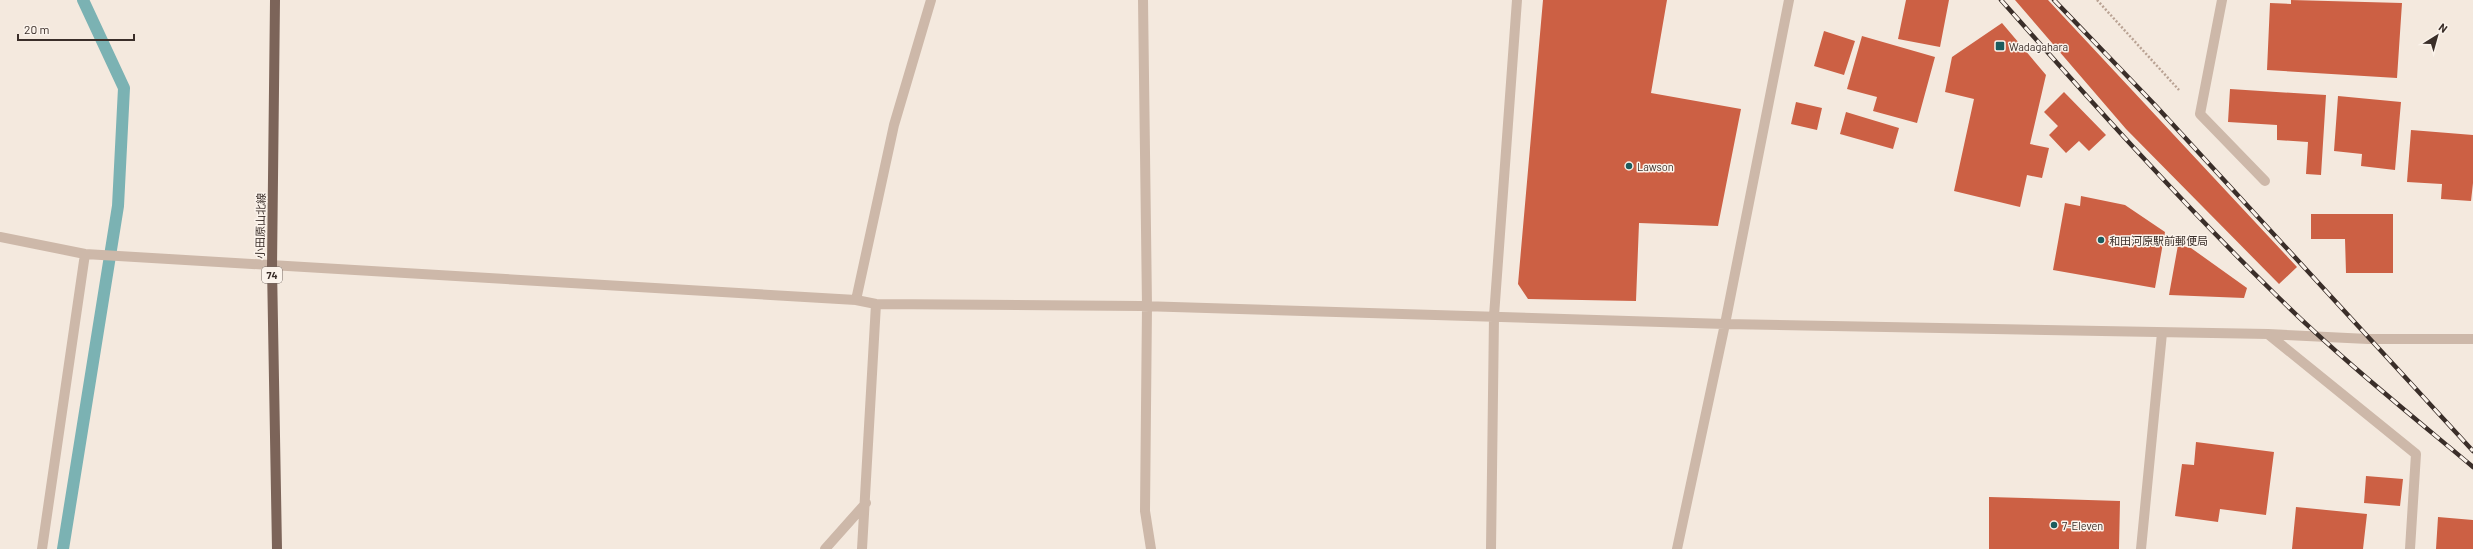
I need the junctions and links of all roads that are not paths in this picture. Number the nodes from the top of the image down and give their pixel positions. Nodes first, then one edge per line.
1 (275, 0) edge
2 (931, 0) edge
3 (1143, 0) edge
4 (1517, 0) edge
5 (1789, 0) edge
6 (2222, 0) edge
7 (2265, 181) dead end
8 (0, 238) edge
9 (85, 254) junction
10 (272, 267) junction
11 (856, 300) junction
12 (876, 304) junction
13 (1147, 306) junction
14 (1494, 316) junction
15 (1725, 324) junction
16 (2162, 333) junction
17 (2268, 334) junction
18 (2473, 339) edge
19 (866, 503) junction
20 (42, 549) edge
21 (277, 549) edge
22 (825, 549) edge
23 (862, 549) edge
24 (1152, 549) edge
25 (1491, 549) edge
26 (1677, 549) edge
27 (2141, 549) edge
28 (2410, 549) edge

1 - 10 main road, 小田原山北線 / 74
2 - 11 street
3 - 13 street
4 - 14 street
5 - 15 street
6 - 7 street
8 - 9 street
9 - 10 street
9 - 20 street
10 - 11 street
10 - 21 main road, 小田原山北線 / 74
11 - 12 street
12 - 13 street
12 - 19 street
13 - 14 street
13 - 24 street
14 - 15 street
14 - 25 street
15 - 16 street
15 - 26 street
16 - 17 street
16 - 27 street
17 - 18 street
17 - 28 street
19 - 22 street
19 - 23 street

